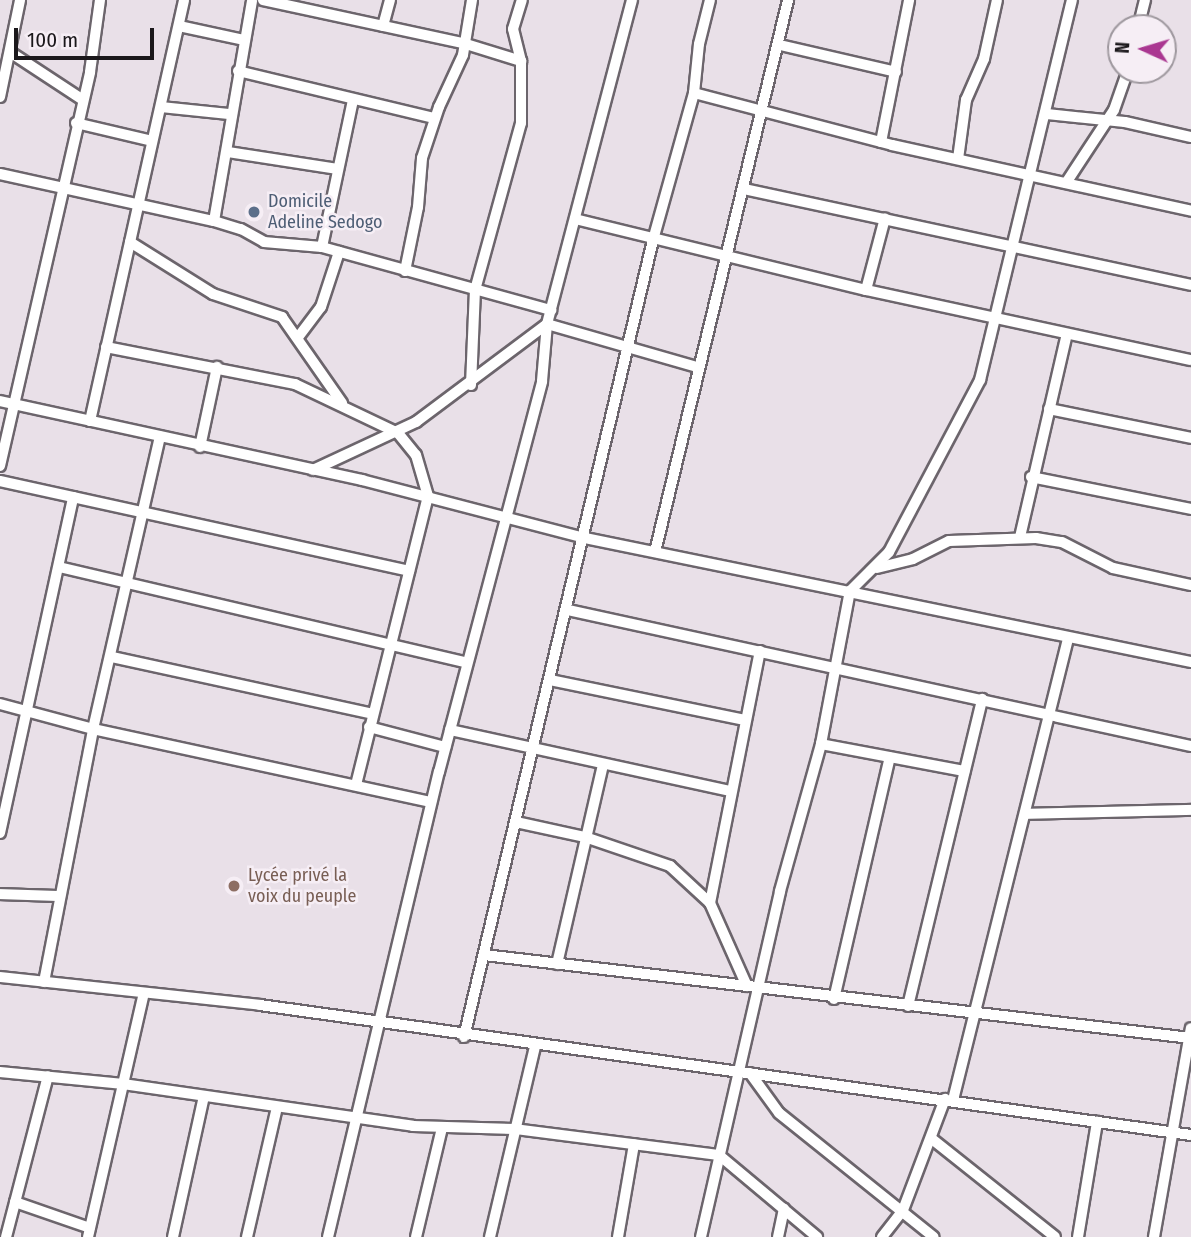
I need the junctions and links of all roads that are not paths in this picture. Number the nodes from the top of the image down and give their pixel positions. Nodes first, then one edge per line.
1 (20, 0) edge
2 (100, 0) edge
3 (184, 0) edge
4 (252, 0) edge
5 (263, 0) edge
6 (390, 0) edge
7 (472, 0) edge
8 (522, 0) edge
9 (632, 0) edge
10 (710, 0) edge
11 (788, 0) edge
12 (909, 0) edge
13 (997, 0) edge
14 (1072, 0) edge
15 (0, 24) edge
16 (179, 26) junction
17 (383, 26) junction
18 (12, 27) junction
19 (244, 40) junction
20 (466, 44) junction
21 (780, 45) junction
22 (10, 52) junction
23 (521, 61) junction
24 (238, 71) junction
25 (896, 72) junction
26 (1122, 84) edge
27 (694, 93) junction
28 (0, 97) edge
29 (83, 100) junction
30 (353, 100) junction
31 (161, 107) junction
32 (761, 113) junction
33 (229, 114) junction
34 (1047, 114) junction
35 (434, 118) junction
36 (1107, 121) junction
37 (76, 124) junction
38 (1191, 137) edge
39 (152, 141) junction
40 (881, 142) junction
41 (228, 152) junction
42 (958, 159) junction
43 (338, 169) junction
44 (0, 174) edge
45 (1032, 176) junction
46 (1066, 183) junction
47 (62, 188) junction
48 (744, 189) junction
49 (138, 205) junction
50 (1191, 211) edge
51 (885, 218) junction
52 (575, 219) junction
53 (214, 221) junction
54 (653, 240) junction
55 (130, 242) junction
56 (322, 247) junction
57 (1014, 248) junction
58 (339, 252) junction
59 (726, 257) junction
60 (405, 271) junction
61 (1191, 285) edge
62 (866, 289) junction
63 (475, 290) junction
64 (551, 310) junction
65 (998, 317) junction
66 (547, 324) junction
67 (1068, 334) junction
68 (299, 336) junction
69 (106, 347) junction
70 (629, 350) junction
71 (1191, 359) edge
72 (217, 367) junction
73 (698, 367) junction
74 (471, 385) junction
75 (0, 401) edge
76 (342, 403) junction
77 (14, 404) junction
78 (1049, 408) junction
79 (90, 421) junction
80 (398, 433) junction
81 (160, 437) junction
82 (1191, 438) edge
83 (200, 447) junction
84 (0, 466) edge
85 (313, 470) junction
86 (1031, 477) junction
87 (0, 481) edge
88 (428, 496) junction
89 (74, 497) junction
90 (1191, 509) edge
91 (142, 513) junction
92 (504, 516) junction
93 (1020, 537) junction
94 (586, 538) junction
95 (655, 552) junction
96 (59, 567) junction
97 (877, 568) junction
98 (409, 570) junction
99 (129, 582) junction
100 (1191, 585) edge
101 (850, 591) junction
102 (568, 610) junction
103 (1068, 639) junction
104 (389, 645) junction
105 (760, 651) junction
106 (112, 657) junction
107 (1190, 658) edge
108 (467, 663) junction
109 (836, 669) junction
110 (550, 680) junction
111 (982, 699) junction
112 (0, 704) edge
113 (27, 710) junction
114 (373, 713) junction
115 (1050, 713) junction
116 (746, 720) junction
117 (369, 727) junction
118 (93, 729) junction
119 (450, 730) junction
120 (821, 744) junction
121 (1191, 746) edge
122 (445, 747) junction
123 (532, 750) junction
124 (890, 757) junction
125 (603, 765) junction
126 (964, 771) junction
127 (356, 785) junction
128 (730, 791) junction
129 (431, 802) junction
130 (1191, 810) edge
131 (1025, 814) junction
132 (516, 822) junction
133 (0, 833) edge
134 (585, 837) junction
135 (0, 894) edge
136 (60, 896) junction
137 (710, 903) junction
138 (484, 955) junction
139 (557, 964) junction
140 (0, 977) edge
141 (44, 982) junction
142 (752, 986) junction
143 (144, 993) junction
144 (834, 999) junction
145 (908, 1006) junction
146 (975, 1015) junction
147 (377, 1022) junction
148 (1190, 1034) edge
149 (464, 1037) junction
150 (535, 1046) junction
151 (744, 1071) junction
152 (0, 1072) edge
153 (48, 1076) junction
154 (123, 1084) junction
155 (204, 1096) junction
156 (949, 1100) junction
157 (277, 1107) junction
158 (355, 1115) junction
159 (1097, 1122) junction
160 (442, 1128) junction
161 (515, 1129) junction
162 (1172, 1133) junction
163 (1191, 1135) edge
164 (932, 1139) junction
165 (634, 1144) junction
166 (719, 1155) junction
167 (15, 1202) junction
168 (783, 1209) junction
169 (903, 1210) junction
170 (89, 1232) edge
171 (6, 1237) edge
172 (173, 1237) edge
173 (247, 1237) edge
174 (328, 1237) edge
175 (416, 1237) edge
176 (490, 1237) edge
177 (618, 1237) edge
178 (701, 1237) edge
179 (778, 1237) edge
180 (817, 1237) edge
181 (882, 1237) edge
182 (934, 1237) edge
183 (1055, 1237) edge
184 (1078, 1237) edge
185 (1154, 1237) edge

1 - 18 street
2 - 29 street
3 - 16 street
4 - 19 street
5 - 17 street
6 - 17 street
7 - 20 street
8 - 23 street
9 - 52 street
10 - 27 street
11 - 21 street
12 - 25 street
13 - 42 street
14 - 34 street
15 - 18 street
16 - 19 street
16 - 31 street
17 - 20 street
18 - 22 street
19 - 24 street
20 - 23 street
20 - 35 street
21 - 25 street
21 - 32 street
22 - 28 street
22 - 29 street
23 - 63 street
24 - 30 street
24 - 33 street
25 - 40 street
26 - 36 street
27 - 32 street
27 - 54 street
29 - 37 street
30 - 35 street
30 - 43 street
31 - 33 street
31 - 39 street
32 - 40 street
32 - 48 street
33 - 41 street
34 - 36 street
34 - 45 street
35 - 60 street
36 - 38 street
36 - 46 street
37 - 39 street
37 - 47 street
39 - 49 street
40 - 42 street
41 - 43 street
41 - 53 street
42 - 45 street
43 - 56 street
44 - 47 street
45 - 46 street
45 - 57 street
46 - 50 street
47 - 49 street
47 - 77 street
48 - 51 street
48 - 59 street
49 - 53 street
49 - 55 street
51 - 57 street
51 - 62 street
52 - 54 street
52 - 64 street
53 - 56 street
54 - 59 street
54 - 70 street
55 - 68 street
55 - 69 street
56 - 58 street
57 - 61 street
57 - 65 street
58 - 60 street
58 - 68 street
59 - 62 street
59 - 73 street
60 - 63 street
62 - 65 street
63 - 64 street
63 - 74 street
64 - 66 street
65 - 67 street
65 - 97 street
66 - 70 street
66 - 74 street
66 - 92 street
67 - 71 street
67 - 78 street
68 - 76 street
69 - 72 street
69 - 79 street
70 - 73 street
70 - 94 street
72 - 76 street
72 - 83 street
73 - 95 street
74 - 80 street
75 - 77 street
76 - 80 street
77 - 79 street
77 - 84 street
78 - 82 street
78 - 86 street
79 - 81 street
80 - 85 street
80 - 88 street
81 - 83 street
81 - 91 street
83 - 85 street
85 - 88 street
86 - 90 street
86 - 93 street
87 - 89 street
88 - 92 street
88 - 98 street
89 - 91 street
89 - 96 street
91 - 98 street
91 - 99 street
92 - 94 street
92 - 108 street
93 - 97 street
93 - 100 street
94 - 95 street
94 - 102 street
95 - 101 street
96 - 99 street
96 - 113 street
97 - 101 street
98 - 104 street
99 - 104 street
99 - 106 street
101 - 103 street
101 - 109 street
102 - 105 street
102 - 110 street
103 - 107 street
103 - 115 street
104 - 108 street
104 - 114 street
105 - 109 street
105 - 116 street
106 - 114 street
106 - 118 street
108 - 119 street
109 - 111 street
109 - 120 street
110 - 116 street
110 - 123 street
111 - 115 street
111 - 126 street
112 - 113 street
113 - 118 street
113 - 133 street
114 - 117 street
115 - 121 street
115 - 131 street
116 - 128 street
117 - 122 street
117 - 127 street
118 - 127 street
118 - 136 street
119 - 122 street
119 - 123 street
120 - 124 street
120 - 142 street
122 - 129 street
123 - 125 street
123 - 132 street
124 - 126 street
124 - 144 street
125 - 128 street
125 - 134 street
126 - 145 street
127 - 129 street
128 - 137 street
129 - 147 street
130 - 131 street
131 - 146 street
132 - 134 street
132 - 138 street
134 - 137 street
134 - 139 street
135 - 136 street
136 - 141 street
137 - 142 street
138 - 139 street
138 - 149 street
139 - 142 street
140 - 141 street
141 - 143 street
142 - 144 street
142 - 151 street
143 - 147 street
143 - 154 street
144 - 145 street
145 - 146 street
146 - 148 street
146 - 156 street
147 - 149 street
147 - 158 street
148 - 162 street
149 - 150 street
150 - 151 street
150 - 161 street
151 - 156 street
151 - 166 street
151 - 169 street
152 - 153 street
153 - 154 street
153 - 167 street
154 - 155 street
154 - 170 street
155 - 157 street
155 - 172 street
156 - 159 street
156 - 164 street
157 - 158 street
157 - 173 street
158 - 160 street
158 - 174 street
159 - 162 street
159 - 184 street
160 - 161 street
160 - 175 street
161 - 165 street
161 - 176 street
162 - 163 street
162 - 185 street
164 - 169 street
164 - 183 street
165 - 166 street
165 - 177 street
166 - 168 street
166 - 178 street
167 - 170 street
167 - 171 street
168 - 179 street
168 - 180 street
169 - 181 street
169 - 182 street

